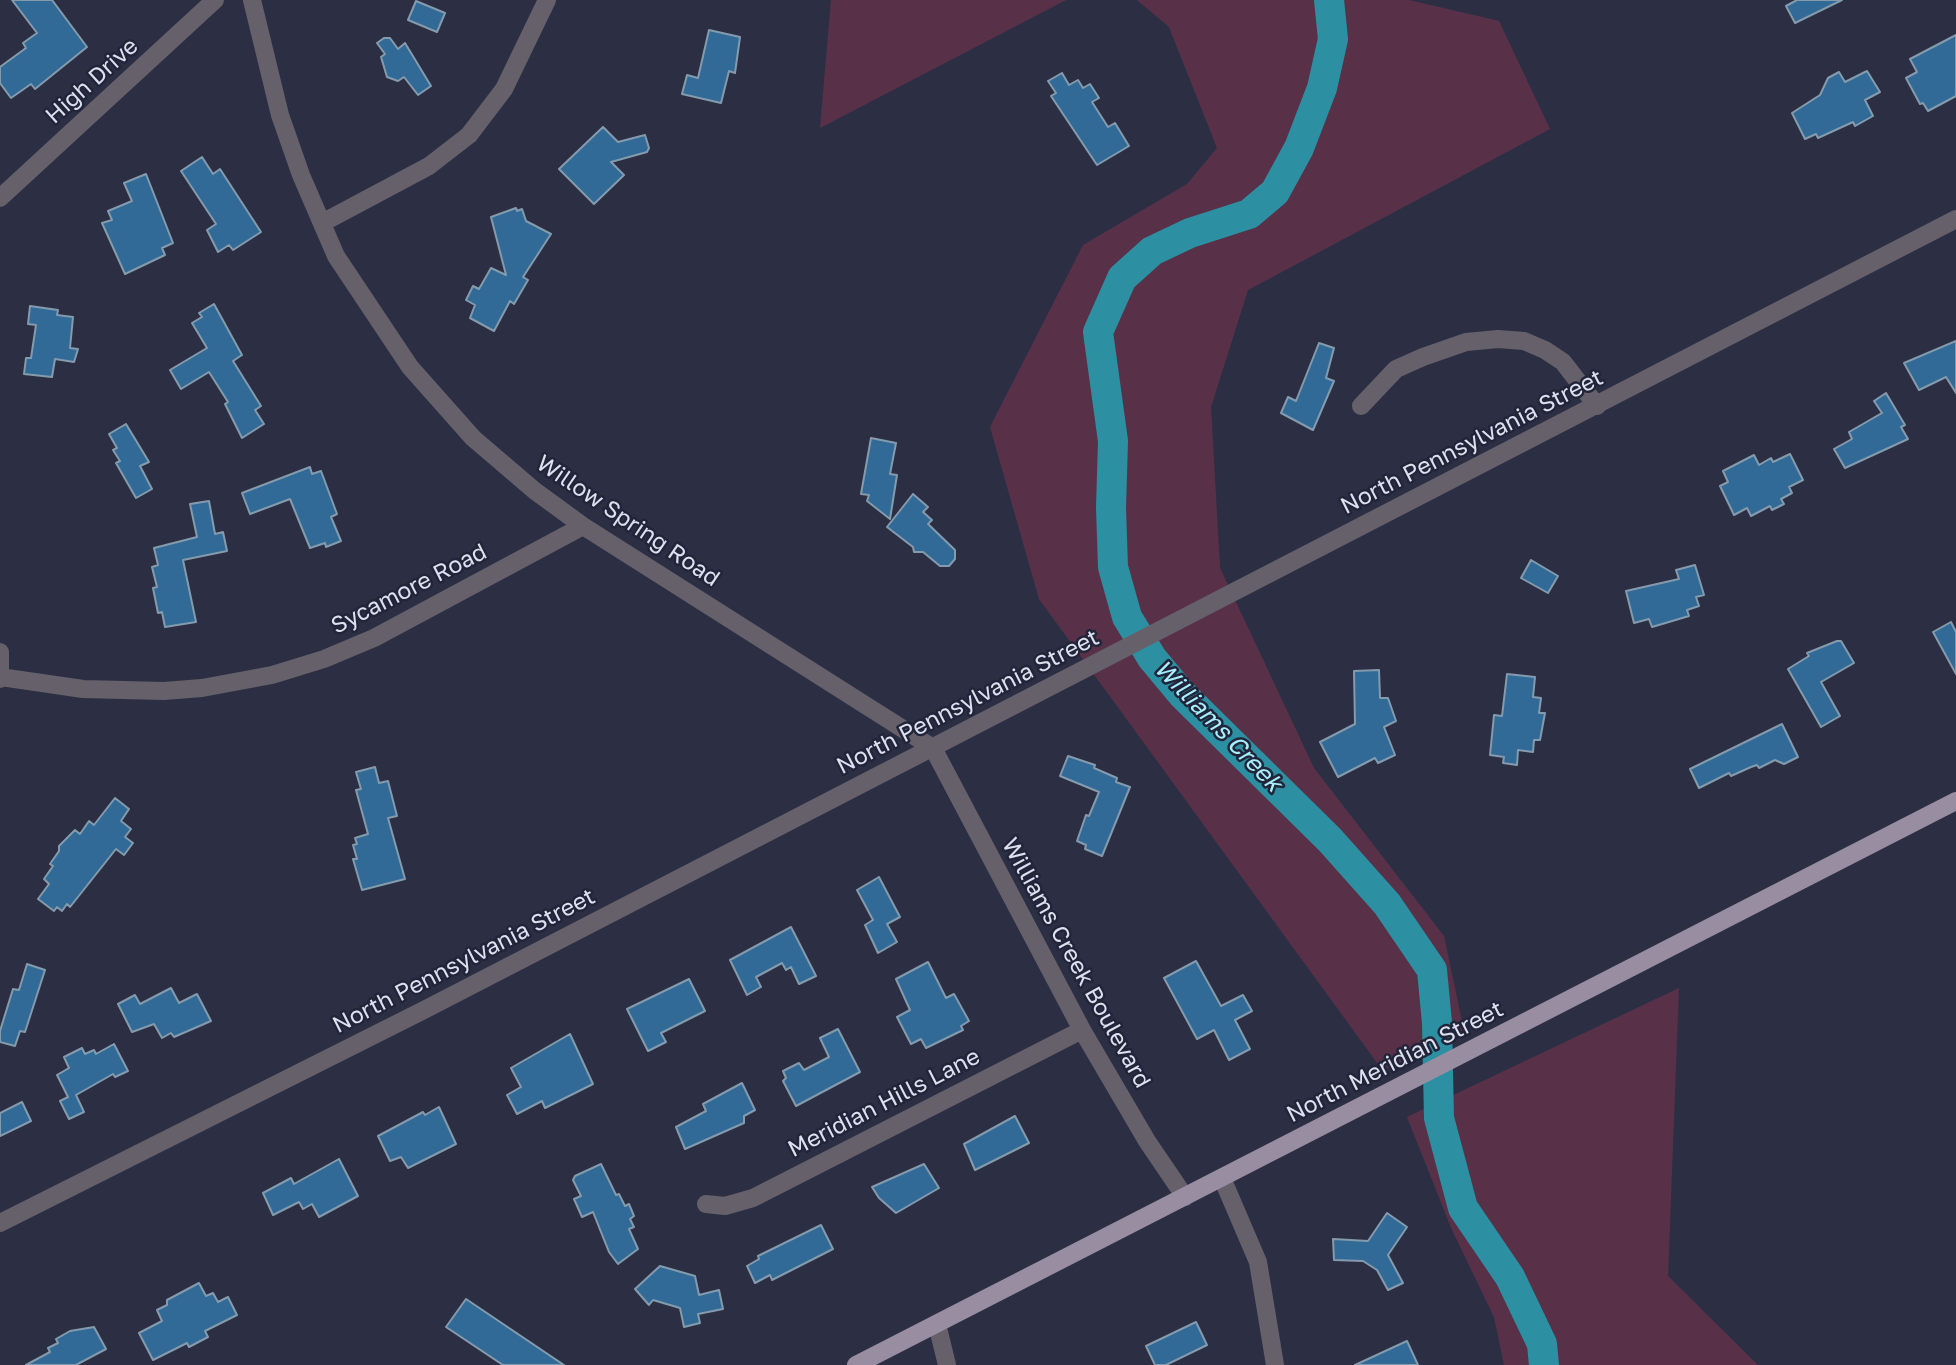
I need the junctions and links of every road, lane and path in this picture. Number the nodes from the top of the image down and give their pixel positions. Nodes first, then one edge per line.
1 (215, 0) edge
2 (252, 0) edge
3 (547, 0) edge
4 (0, 198) edge
5 (1956, 219) edge
6 (321, 223) junction
7 (1597, 405) junction
8 (1362, 406) dead end
9 (583, 526) junction
10 (0, 652) edge
11 (0, 678) edge
12 (933, 748) junction
13 (1956, 802) edge
14 (1082, 1030) junction
15 (1222, 1178) junction
16 (1185, 1197) junction
17 (706, 1205) dead end
18 (0, 1223) edge
19 (937, 1324) junction
20 (856, 1365) edge
21 (947, 1365) edge
22 (1275, 1365) edge

1 - 4 street, High Drive
2 - 6 street, Willow Spring Road
3 - 6 street
5 - 7 street, North Pennsylvania Street
6 - 9 street, Willow Spring Road
7 - 8 street
7 - 12 street, North Pennsylvania Street
9 - 11 street, Sycamore Road
9 - 12 street, Willow Spring Road
10 - 11 street
12 - 14 street, Williams Creek Boulevard
12 - 18 street, North Pennsylvania Street
13 - 15 main road, North Meridian Street
14 - 16 street, Williams Creek Boulevard
14 - 17 street, Meridian Hills Lane
15 - 16 main road, North Meridian Street
15 - 22 street
16 - 19 main road, North Meridian Street
19 - 20 main road, North Meridian Street
19 - 21 street

